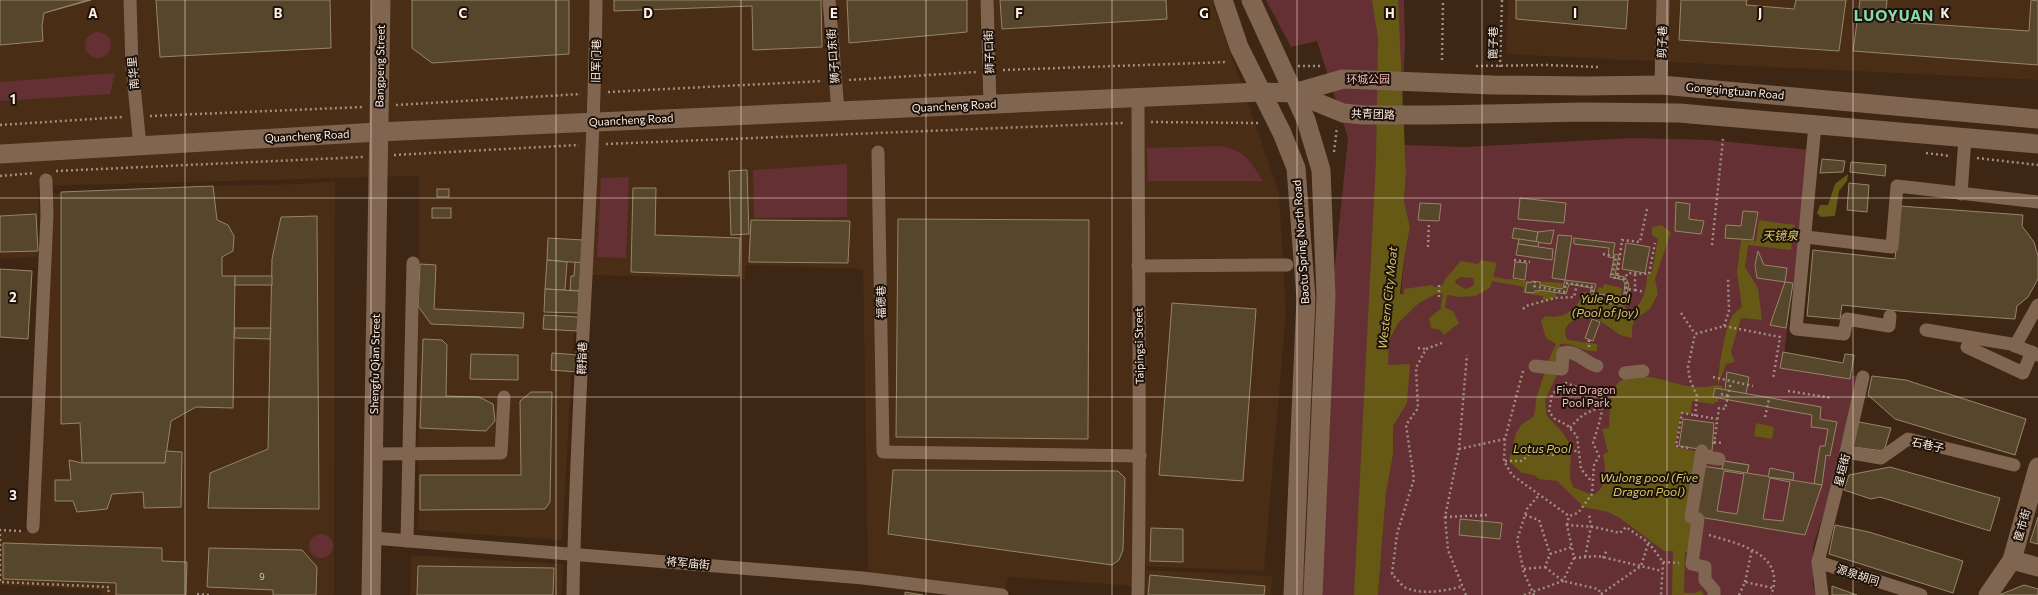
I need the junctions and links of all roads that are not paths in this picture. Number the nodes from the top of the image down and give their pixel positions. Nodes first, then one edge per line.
1 (130, 0) edge
2 (381, 0) edge
3 (596, 0) edge
4 (830, 0) edge
5 (987, 0) edge
6 (1223, 0) edge
7 (1251, 0) edge
8 (1663, 0) edge
9 (1432, 82) joint
10 (1661, 85) junction
11 (1261, 92) junction
12 (1294, 93) junction
13 (1138, 97) junction
14 (990, 104) junction
15 (838, 111) junction
16 (2038, 119) edge
17 (594, 122) junction
18 (1815, 125) junction
19 (378, 132) junction
20 (1964, 138) junction
21 (2038, 144) edge
22 (140, 146) junction
23 (878, 152) dead end
24 (0, 154) edge
25 (47, 175) road end
26 (1961, 194) junction
27 (2038, 202) edge
28 (1806, 237) junction
29 (413, 263) dead end
30 (1288, 265) dead end
31 (1138, 266) junction
32 (2038, 305) edge
33 (1890, 316) dead end
34 (1926, 330) dead end
35 (2015, 346) junction
36 (1967, 347) dead end
37 (2035, 354) edge
38 (1597, 366) dead end
39 (1534, 367) road end
40 (1643, 371) dead end
41 (1625, 373) dead end
42 (1863, 377) dead end
43 (504, 397) dead end
44 (1846, 452) junction
45 (408, 453) junction
46 (374, 454) junction
47 (1140, 456) junction
48 (1719, 459) dead end
49 (2014, 465) dead end
50 (2036, 478) edge
51 (30, 529) road end
52 (373, 538) junction
53 (406, 541) junction
54 (574, 554) junction
55 (2012, 560) junction
56 (1818, 562) junction
57 (2038, 567) edge
58 (897, 589) edge
59 (371, 595) edge
60 (573, 595) edge
61 (1002, 595) edge
62 (1138, 595) edge
63 (1293, 595) edge
64 (1312, 595) edge
65 (1714, 595) edge
66 (1822, 595) edge
67 (1921, 595) edge
68 (1988, 595) edge

1 - 22 street, 南华里
2 - 19 main road, Bangpeng Street
3 - 17 street, 旧军门巷
4 - 15 street, 狮子口东街
5 - 14 street, 狮子口街
6 - 11 main road, Baotu Spring North Road
7 - 12 main road, Baotu Spring North Road
8 - 10 street, 剪子巷
9 - 10 main road, Gongqingtuan Road
9 - 12 main road, 共青团路
10 - 16 main road, Gongqingtuan Road
11 - 12 main road, 共青团路
11 - 13 main road, Quancheng Road
11 - 63 main road, Baotu Spring North Road
12 - 18 main road, 共青团路
12 - 64 main road, Baotu Spring North Road
13 - 14 main road, Quancheng Road
13 - 31 street, Taipingsi Street
14 - 15 main road, Quancheng Road
15 - 17 main road, Quancheng Road
17 - 19 main road, Quancheng Road
17 - 54 street, 鞭指巷
18 - 20 main road
18 - 28 street
19 - 22 main road, Quancheng Road
19 - 46 main road, Shengfu Qian Street
20 - 21 main road
20 - 26 street
22 - 24 main road, Quancheng Road
23 - 47 street, 福德巷
25 - 51 street
26 - 27 street
26 - 28 street
28 - 33 street
29 - 45 street
30 - 31 street
31 - 47 street, Taipingsi Street
32 - 35 street
34 - 35 street
35 - 37 street
36 - 37 street
38 - 39 street
40 - 41 street
42 - 44 street, 星垣街
43 - 45 street
44 - 49 street, 石巷子
44 - 56 street, 星垣街
45 - 46 street
45 - 53 street
46 - 52 main road, Shengfu Qian Street
47 - 62 street, Taipingsi Street
48 - 65 street
50 - 55 main road, 筐市街
52 - 53 street, 将军庙街
52 - 59 main road, Shengfu Qian Street
53 - 54 street, 将军庙街
54 - 58 street, 将军庙街
54 - 60 street, 鞭指巷
55 - 57 main road
55 - 68 main road, 筐市街
56 - 66 street
56 - 67 street, 源泉胡同
58 - 61 street, 将军庙街

